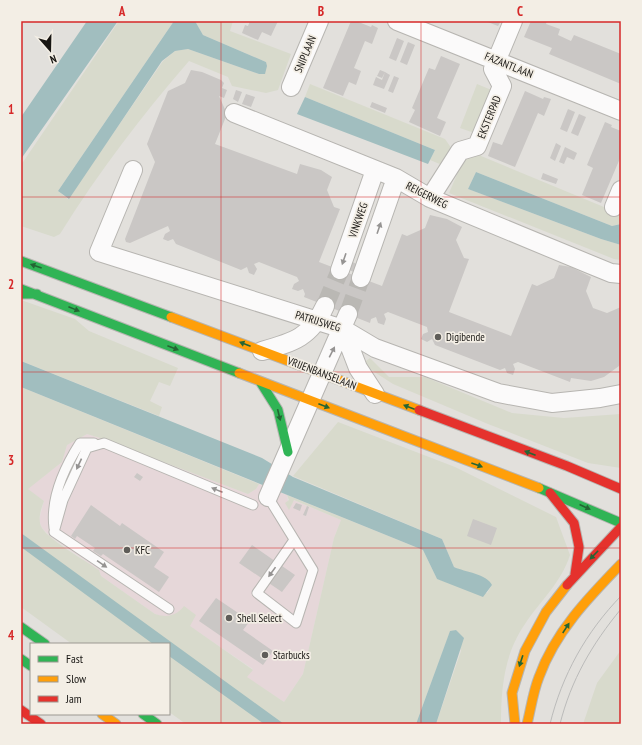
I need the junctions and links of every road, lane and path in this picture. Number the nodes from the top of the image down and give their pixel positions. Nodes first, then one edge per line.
1 (319, 21) edge
2 (396, 21) edge
3 (513, 21) edge
4 (497, 60) junction
5 (291, 87) dead end
6 (621, 111) edge
7 (234, 114) dead end
8 (133, 170) dead end
9 (375, 170) junction
10 (396, 178) junction
11 (621, 190) edge
12 (430, 198) junction
13 (614, 206) dead end
14 (21, 261) edge
15 (340, 270) tunnel mouth
16 (621, 274) edge
17 (361, 278) tunnel mouth
18 (21, 289) edge
19 (21, 294) edge
20 (38, 294) junction
21 (322, 313) junction
22 (346, 322) junction
23 (262, 351) junction
24 (321, 373) junction
25 (262, 383) junction
26 (375, 394) junction
27 (621, 394) edge
28 (309, 400) junction
29 (286, 455) junction
30 (621, 489) edge
31 (549, 492) junction
32 (264, 498) junction
33 (621, 523) edge
34 (621, 527) edge
35 (294, 540) junction
36 (621, 564) edge
37 (575, 574) junction
38 (169, 609) dead end
39 (21, 627) edge
40 (44, 643) edge
41 (21, 659) edge
42 (30, 665) edge
43 (21, 710) edge
44 (103, 715) edge
45 (144, 715) edge
46 (41, 724) edge
47 (116, 724) edge
48 (157, 724) edge
49 (515, 724) edge
50 (527, 724) edge

1 - 5 street, SNIPLAAN
2 - 4 street, FAZANTLAAN
3 - 4 street, EKSTERPAD
4 - 6 street, FAZANTLAAN
4 - 12 street, EKSTERPAD
7 - 9 street, REIGERWEG
8 - 21 street, PATRIJSWEG
9 - 10 street, REIGERWEG
9 -> 15 street, VINKWEG
10 - 12 street, REIGERWEG
17 -> 10 street, VINKWEG
11 - 13 street
12 - 16 street, REIGERWEG
23 -> 14 main road, VRIJENBANSELAAN
18 - 20 main road
19 - 20 main road
20 -> 25 main road
21 - 22 street, PATRIJSWEG
21 - 23 street
24 -> 22 street
22 - 26 street
22 - 27 street, PATRIJSWEG
23 - 24 main road, VRIJENBANSELAAN
24 - 26 main road, VRIJENBANSELAAN
24 - 28 street
25 - 28 main road
25 -> 29 main road
30 -> 26 main road, VRIJENBANSELAAN
28 - 29 street
28 -> 31 main road
29 - 32 street
31 -> 33 main road
31 - 37 main road
32 - 35 lane
32 -> 38 lane
34 -> 37 main road
35 -> 35 lane
50 -> 36 main road
37 -> 49 main road
39 - 40 main road
41 - 42 main road
43 - 46 main road
44 - 47 main road
45 - 48 main road

